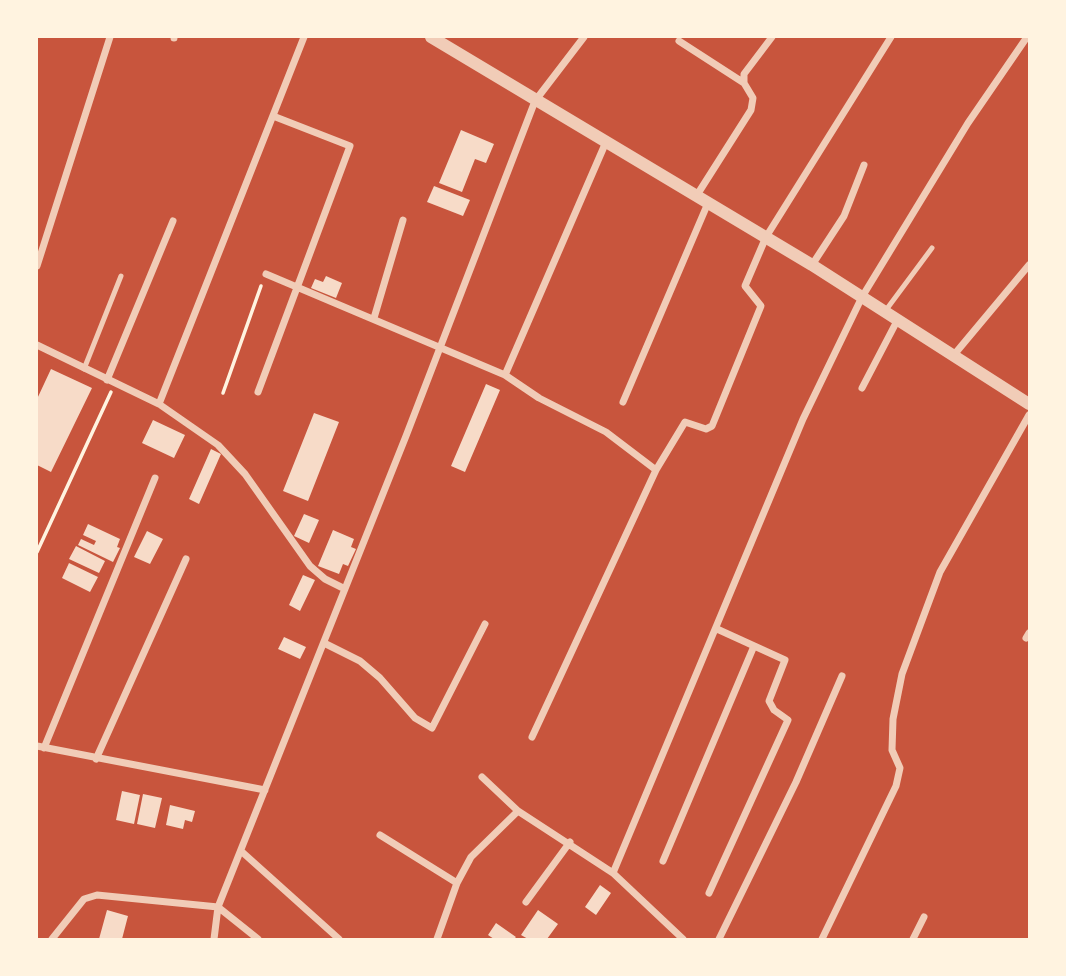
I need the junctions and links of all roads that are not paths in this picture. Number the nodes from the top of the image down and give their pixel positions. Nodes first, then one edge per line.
1 (110, 37) edge
2 (304, 37) edge
3 (431, 37) edge
4 (584, 37) edge
5 (772, 37) edge
6 (891, 37) edge
7 (1027, 39) edge
8 (679, 41) dead end
9 (744, 83) junction
10 (535, 101) junction
11 (273, 116) junction
12 (606, 142) junction
13 (864, 164) dead end
14 (703, 199) junction
15 (403, 220) dead end
16 (173, 221) dead end
17 (766, 237) junction
18 (932, 248) dead end
19 (812, 265) junction
20 (1029, 265) edge
21 (37, 266) edge
22 (266, 274) road end
23 (121, 276) dead end
24 (297, 286) junction
25 (862, 297) junction
26 (885, 312) junction
27 (374, 318) junction
28 (898, 319) junction
29 (440, 346) junction
30 (38, 348) edge
31 (953, 356) junction
32 (84, 369) junction
33 (505, 375) junction
34 (111, 382) junction
35 (862, 388) dead end
36 (258, 392) dead end
37 (623, 402) dead end
38 (159, 404) junction
39 (1029, 404) edge
40 (1029, 415) edge
41 (656, 470) junction
42 (155, 478) dead end
43 (187, 558) dead end
44 (345, 589) junction
45 (485, 624) dead end
46 (717, 629) junction
47 (324, 643) junction
48 (754, 646) junction
49 (842, 676) dead end
50 (532, 737) dead end
51 (40, 747) edge
52 (96, 759) junction
53 (482, 777) dead end
54 (265, 790) junction
55 (518, 811) junction
56 (380, 835) dead end
57 (570, 842) junction
58 (241, 851) junction
59 (663, 861) dead end
60 (613, 873) junction
61 (457, 883) junction
62 (709, 893) dead end
63 (526, 902) dead end
64 (218, 907) junction
65 (924, 917) dead end
66 (52, 939) edge
67 (214, 939) edge
68 (258, 939) edge
69 (339, 939) edge
70 (437, 939) edge
71 (683, 939) edge
72 (719, 939) edge
73 (822, 939) edge
74 (913, 939) edge

1 - 21 street
2 - 11 street
3 - 10 street
4 - 10 street
5 - 9 street
6 - 17 street
7 - 25 street
8 - 9 street
9 - 14 street
10 - 12 street
10 - 29 street
11 - 24 street
11 - 38 street
12 - 14 street
12 - 33 street
13 - 19 street
14 - 17 street
14 - 37 street
15 - 27 street
16 - 34 street
17 - 19 street
17 - 41 street
18 - 26 lane
19 - 25 street
20 - 31 street
22 - 24 street
23 - 32 lane
24 - 27 street
24 - 36 street
25 - 26 street
25 - 46 street
26 - 28 street
27 - 29 street
28 - 31 street
28 - 35 street
29 - 33 street
29 - 44 street
30 - 32 street
31 - 39 street
32 - 34 street
33 - 41 street
34 - 38 street
38 - 44 street
40 - 73 street
41 - 50 street
42 - 51 street
43 - 52 street
44 - 47 street
45 - 47 street
46 - 48 street
46 - 60 street
47 - 54 street
48 - 59 street
48 - 62 street
49 - 72 street
51 - 52 street
52 - 54 street
53 - 55 street
54 - 58 street
55 - 57 street
55 - 61 street
56 - 61 street
57 - 60 street
57 - 63 street
58 - 64 street
58 - 69 street
60 - 71 street
61 - 70 street
64 - 66 street
64 - 67 street
64 - 68 street
65 - 74 street

